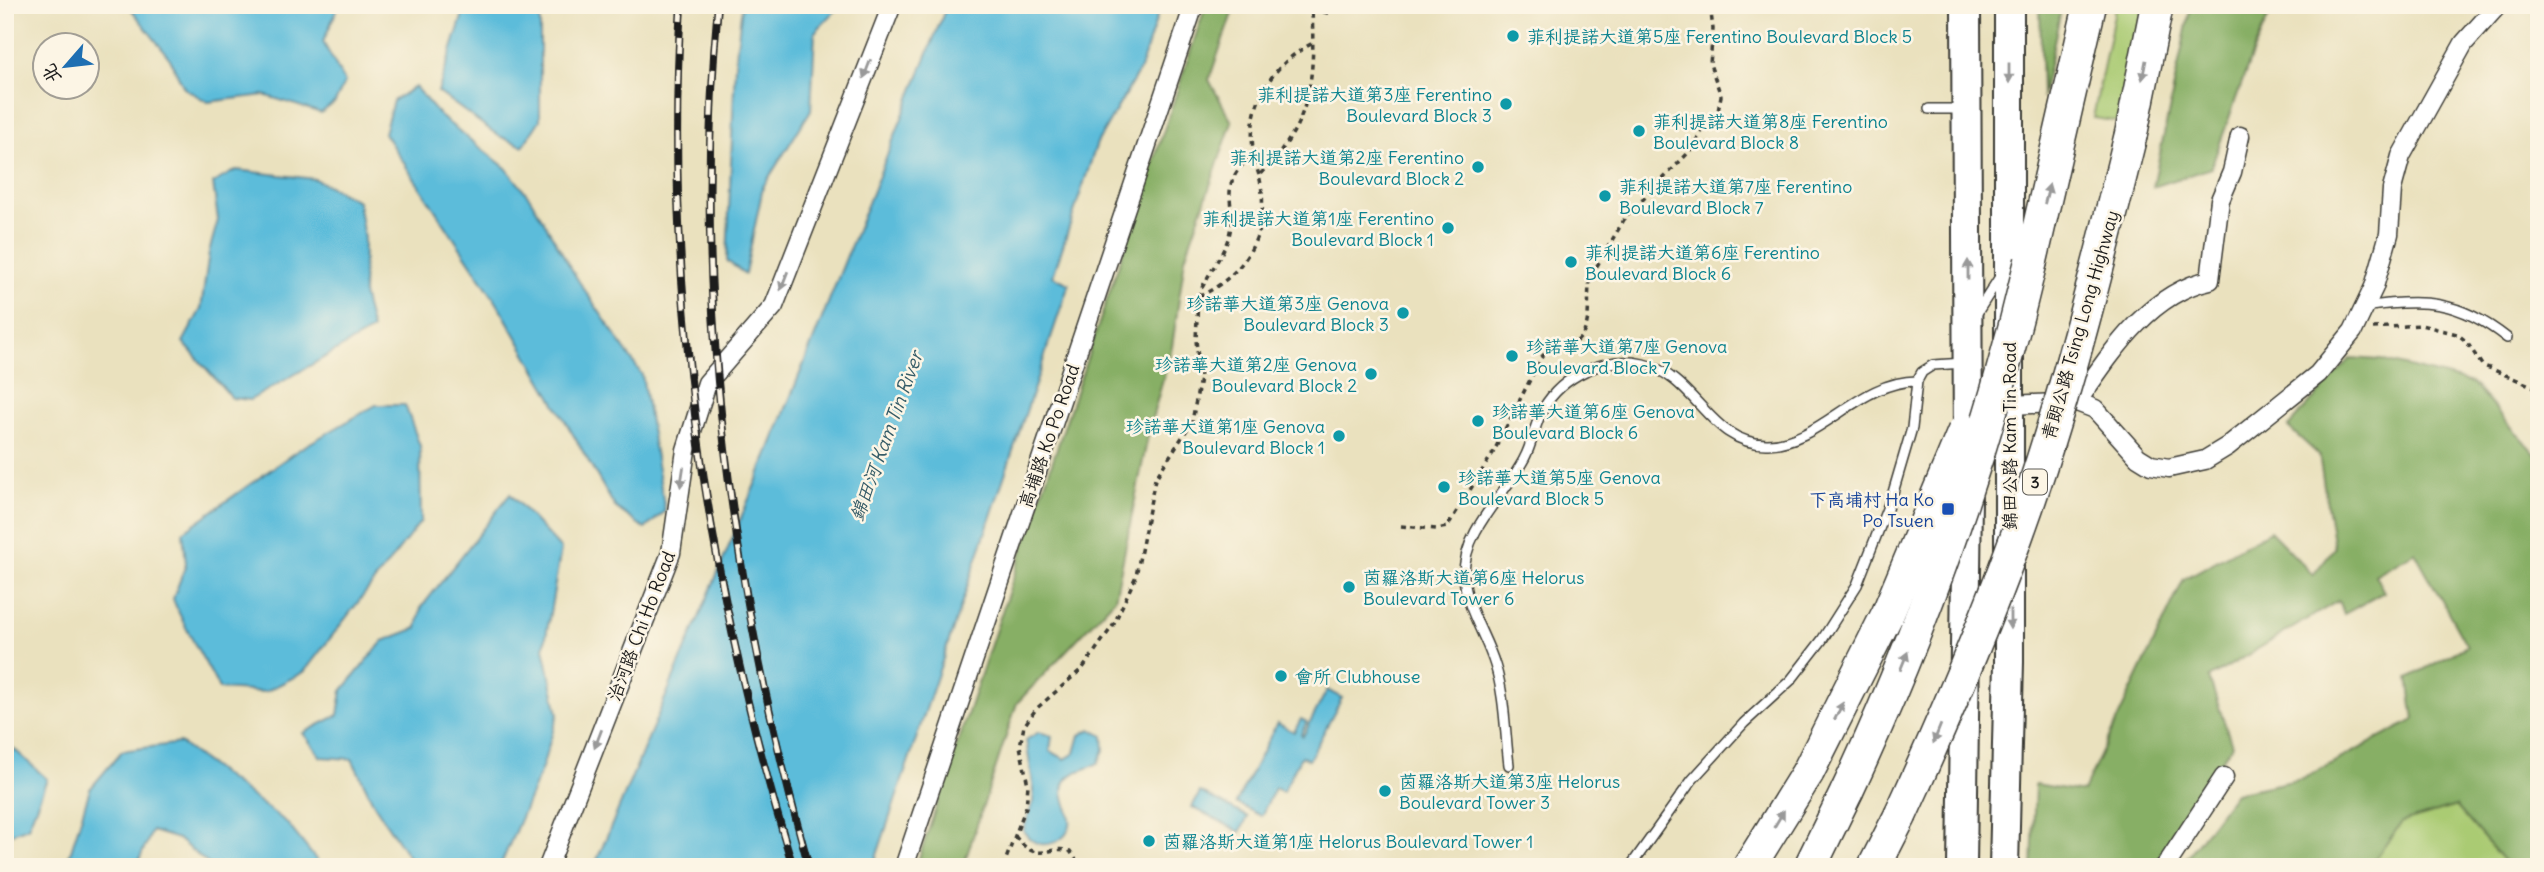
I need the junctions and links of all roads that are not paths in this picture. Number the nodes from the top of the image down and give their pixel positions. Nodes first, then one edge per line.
1 (892, 5) edge
2 (1194, 5) edge
3 (1966, 5) edge
4 (2009, 5) edge
5 (2090, 5) edge
6 (2157, 5) edge
7 (2498, 5) edge
8 (1929, 109) dead end
9 (1967, 109) junction
10 (2240, 136) dead end
11 (2019, 263) junction
12 (2364, 307) junction
13 (1968, 327) junction
14 (2507, 338) dead end
15 (1967, 363) junction
16 (1917, 381) junction
17 (2077, 402) junction
18 (2011, 405) junction
19 (1509, 765) dead end
20 (2224, 777) dead end
21 (548, 867) edge
22 (904, 867) edge
23 (1630, 867) edge
24 (1749, 867) edge
25 (1810, 867) edge
26 (1874, 867) edge
27 (1962, 867) edge
28 (2004, 867) edge
29 (2165, 867) edge

1 -> 21 street, 治河路 Chi Ho Road
2 - 22 street, 高埔路 Ko Po Road
3 - 9 main road
4 -> 11 main road, 錦田公路 Kam Tin Road
11 -> 5 highway
6 -> 26 highway, 青朗公路 Tsing Long Highway / 3, bridge
7 - 12 street
8 - 9 lane
13 -> 9 main road
10 - 17 street
11 - 13 lane
11 - 18 main road, 錦田公路 Kam Tin Road
24 -> 11 highway, bridge
25 -> 11 highway, bridge
12 - 14 lane
12 - 17 street
13 - 15 main road
15 - 16 lane
15 - 27 main road
16 - 19 lane
16 - 23 lane
17 - 18 street
18 -> 28 main road, 錦田公路 Kam Tin Road
20 - 29 street

